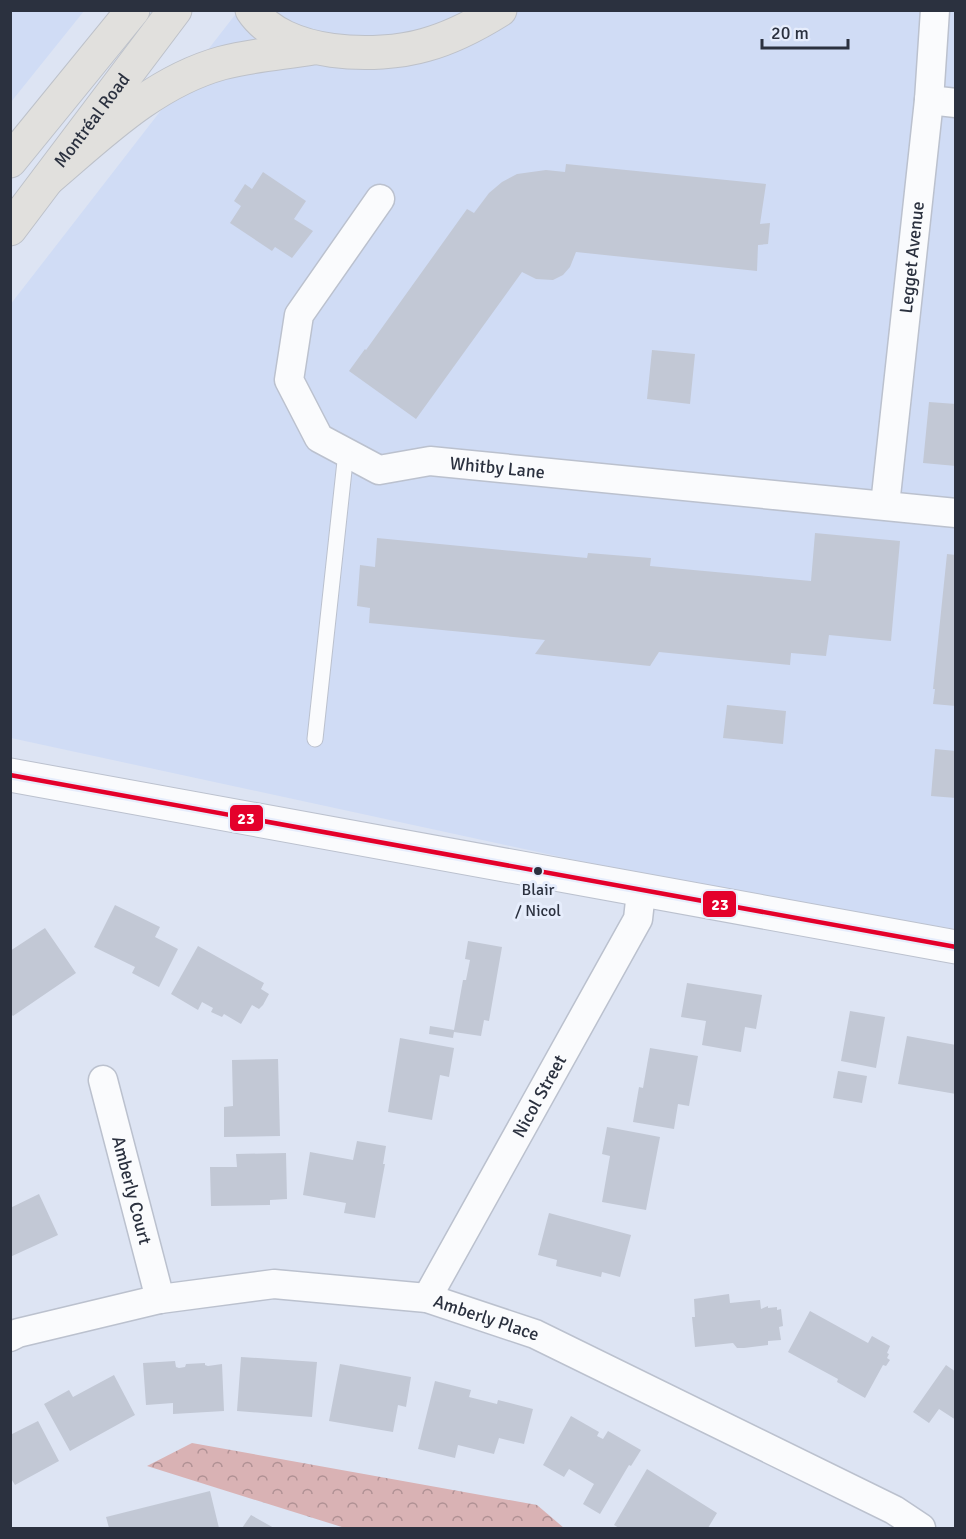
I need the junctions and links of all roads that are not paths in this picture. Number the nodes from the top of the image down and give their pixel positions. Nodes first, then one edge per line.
1 (133, 10) edge
2 (175, 10) edge
3 (252, 10) edge
4 (500, 10) edge
5 (935, 10) edge
6 (313, 48) junction
7 (942, 102) edge
8 (10, 161) edge
9 (48, 179) junction
10 (380, 199) dead end
11 (10, 229) edge
12 (346, 452) junction
13 (885, 505) junction
14 (956, 513) edge
15 (315, 739) dead end
16 (16, 775) edge
17 (641, 892) junction
18 (956, 947) edge
19 (103, 1080) dead end
20 (427, 1298) junction
21 (160, 1299) junction
22 (10, 1337) edge
23 (921, 1528) edge

1 - 8 main road, Montréal Road
2 - 9 main road, Montréal Road
3 - 6 main road
4 - 6 main road
5 - 7 street, Legget Avenue
6 - 9 main road
7 - 13 street, Legget Avenue
9 - 11 main road, Montréal Road
10 - 12 street, Whitby Lane
12 - 13 street, Whitby Lane
12 - 15 lane
13 - 14 street, Whitby Lane
16 - 17 street
17 - 18 street
17 - 20 street, Nicol Street
19 - 21 street, Amberly Court
20 - 21 street, Amberly Place
20 - 23 street, Amberly Place
21 - 22 street, Amberly Place

